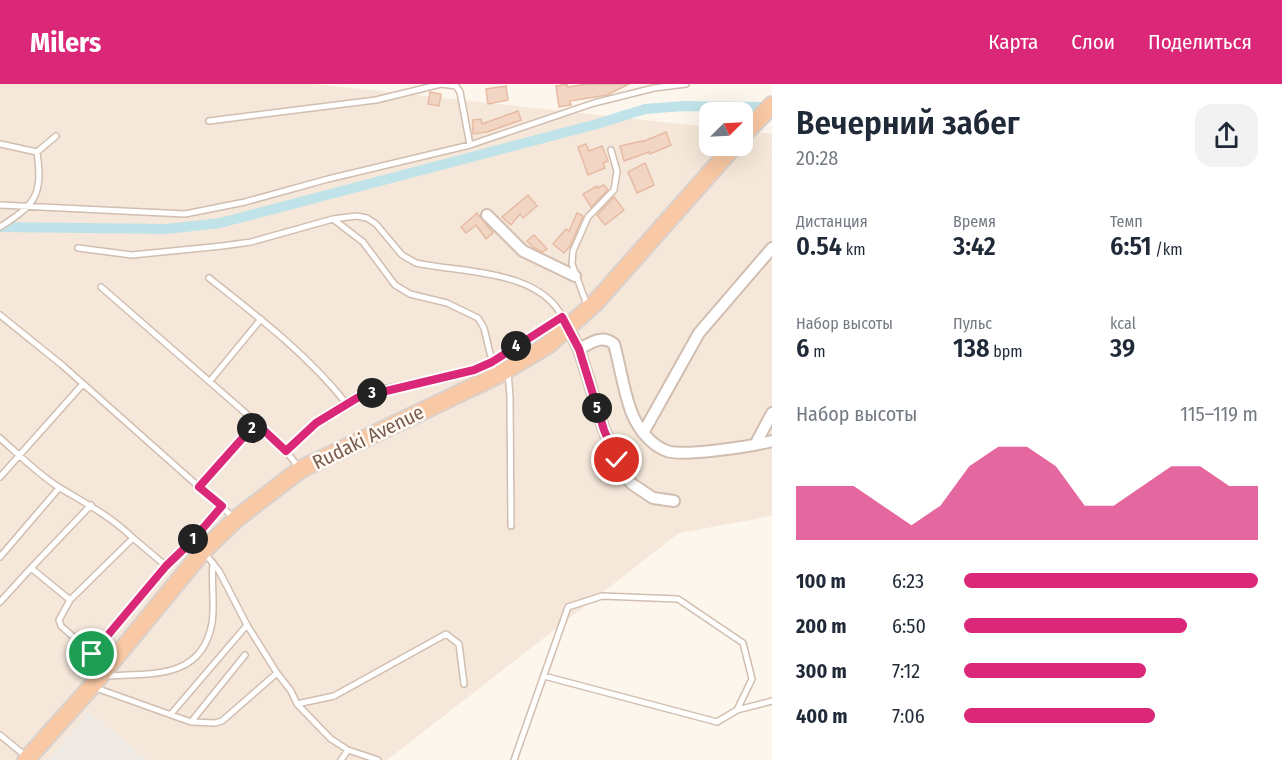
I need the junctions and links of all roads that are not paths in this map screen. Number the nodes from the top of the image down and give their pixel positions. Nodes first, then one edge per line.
1 (686, 84) edge
2 (772, 105) edge
3 (208, 121) dead end
4 (753, 124) edge
5 (57, 136) dead end
6 (0, 144) edge
7 (470, 145) junction
8 (611, 150) dead end
9 (37, 152) junction
10 (725, 156) edge
11 (0, 205) edge
12 (25, 210) junction
13 (487, 215) dead end
14 (333, 219) junction
15 (0, 228) edge
16 (78, 248) dead end
17 (772, 248) edge
18 (576, 276) junction
19 (209, 278) dead end
20 (101, 287) dead end
21 (589, 309) junction
22 (0, 315) edge
23 (261, 319) junction
24 (565, 322) junction
25 (579, 349) junction
26 (498, 369) junction
27 (210, 381) junction
28 (82, 385) junction
29 (346, 403) junction
30 (772, 413) edge
31 (256, 423) junction
32 (643, 433) junction
33 (0, 438) edge
34 (772, 441) edge
35 (755, 445) junction
36 (286, 451) junction
37 (20, 455) junction
38 (301, 469) junction
39 (0, 477) edge
40 (199, 487) junction
41 (59, 488) junction
42 (674, 501) dead end
43 (91, 505) junction
44 (222, 506) junction
45 (236, 519) junction
46 (511, 526) dead end
47 (133, 538) junction
48 (203, 552) junction
49 (0, 557) edge
50 (166, 566) junction
51 (31, 568) junction
52 (70, 600) junction
53 (0, 602) edge
54 (247, 625) junction
55 (92, 654) junction
56 (245, 655) dead end
57 (277, 673) junction
58 (544, 676) junction
59 (100, 677) junction
60 (464, 684) dead end
61 (772, 701) edge
62 (297, 704) junction
63 (737, 710) junction
64 (171, 714) junction
65 (191, 722) junction
66 (0, 735) edge
67 (348, 750) junction
68 (27, 759) edge
69 (341, 760) edge
70 (378, 760) edge
71 (514, 760) edge

1 - 7 lane
2 - 4 highway
3 - 7 lane
5 - 9 lane
6 - 9 lane
7 - 12 lane
8 - 18 lane
9 - 12 lane
10 - 21 highway, Rudaki Avenue
11 - 12 lane
12 - 15 lane
13 - 18 street
14 - 16 lane
14 - 24 lane
14 - 26 lane
17 - 32 street
18 - 21 lane
19 - 23 lane
20 - 27 lane
21 - 24 highway, Rudaki Avenue
22 - 28 lane
23 - 27 lane
23 - 29 lane
24 - 25 street
24 - 26 highway, Rudaki Avenue
25 - 32 street
25 - 42 street
26 - 29 lane
26 - 38 highway, Rudaki Avenue
26 - 46 lane
27 - 31 lane
28 - 37 lane
28 - 40 lane
29 - 36 lane
30 - 35 street
31 - 36 lane
31 - 40 lane
32 - 35 street
33 - 37 lane
34 - 35 street
36 - 38 lane
37 - 39 lane
37 - 41 lane
38 - 45 highway, Rudaki Avenue
40 - 44 lane
41 - 43 lane
41 - 49 lane
43 - 47 lane
43 - 51 lane
44 - 45 lane
44 - 48 lane
45 - 48 highway, Rudaki Avenue
47 - 50 lane
47 - 52 lane
48 - 50 lane
48 - 54 lane
48 - 59 highway, Rudaki Avenue
48 - 59 lane
50 - 55 lane
51 - 52 lane
51 - 53 lane
52 - 55 lane
54 - 57 lane
54 - 64 lane
55 - 59 lane
56 - 65 lane
57 - 62 lane
57 - 65 lane
58 - 63 lane
58 - 63 lane
58 - 71 lane
59 - 64 lane
59 - 68 highway, Rudaki Avenue
60 - 62 lane
61 - 63 lane
62 - 67 lane
64 - 65 lane
66 - 68 lane
67 - 69 lane
67 - 70 lane

